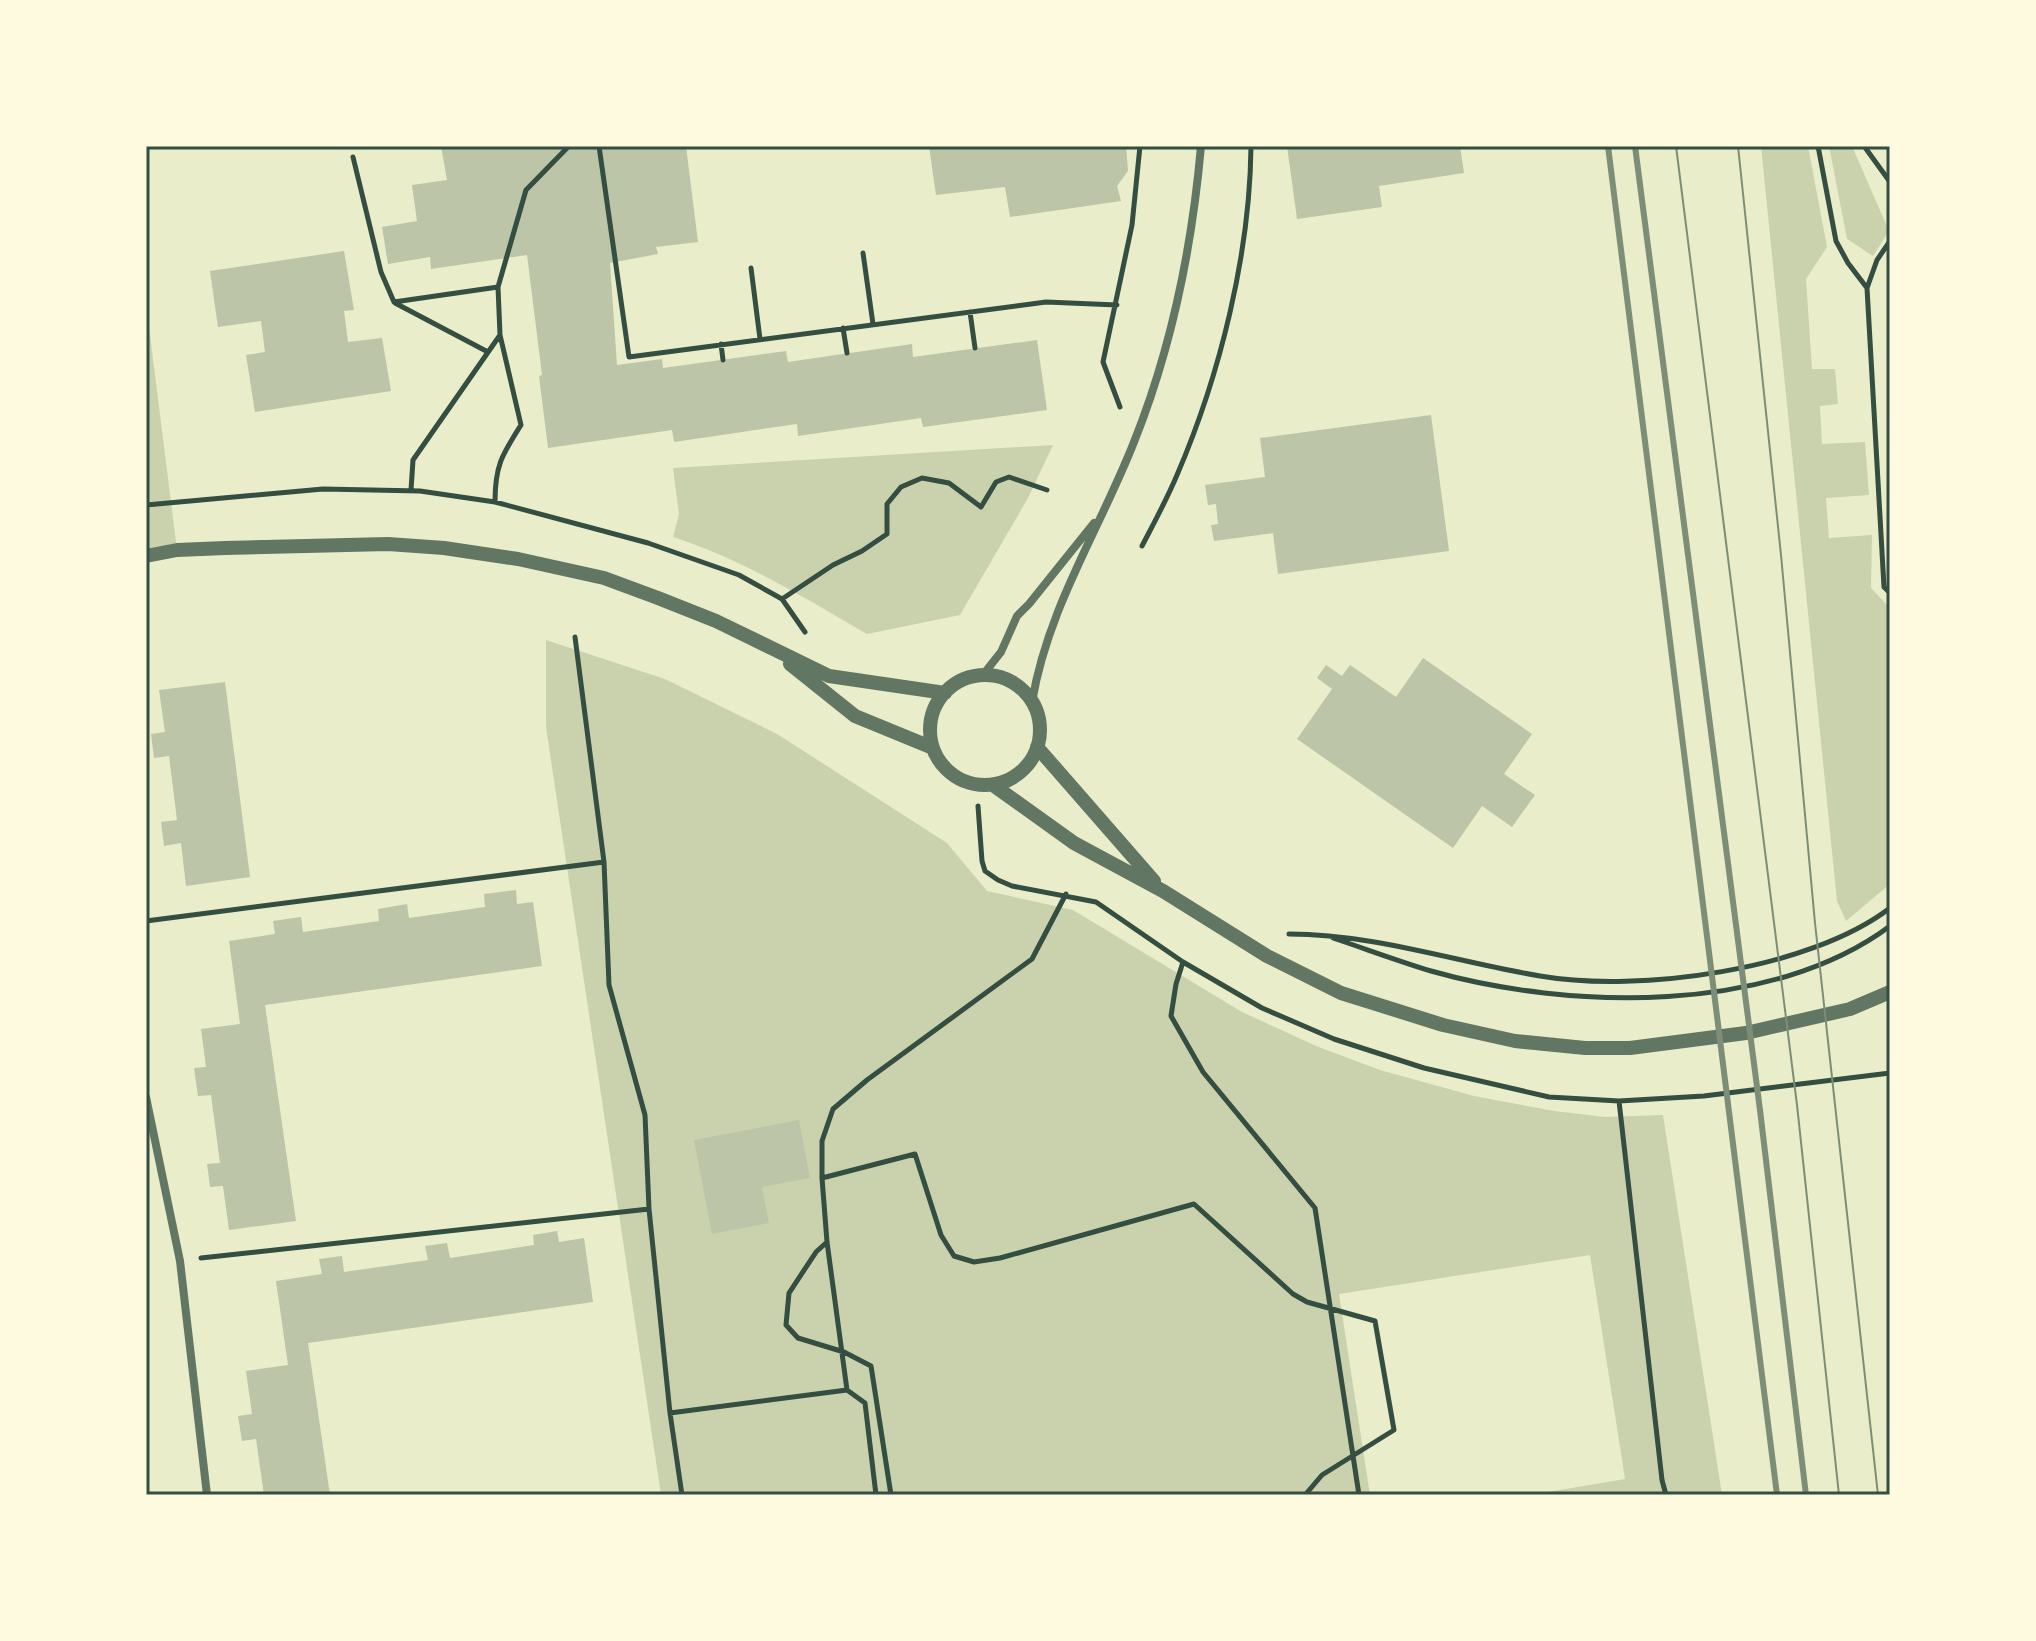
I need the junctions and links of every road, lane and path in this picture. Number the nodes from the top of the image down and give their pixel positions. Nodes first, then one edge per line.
1 (569, 146) edge
2 (599, 146) edge
3 (1140, 146) edge
4 (1201, 146) edge
5 (1251, 146) edge
6 (1818, 146) edge
7 (1864, 146) edge
8 (353, 157) dead end
9 (1890, 182) edge
10 (1890, 241) edge
11 (863, 253) dead end
12 (751, 268) dead end
13 (498, 287) junction
14 (1867, 288) junction
15 (394, 302) junction
16 (1117, 305) junction
17 (970, 312) junction
18 (873, 324) junction
19 (843, 328) junction
20 (500, 335) junction
21 (760, 339) junction
22 (721, 344) junction
23 (975, 348) dead end
24 (488, 352) junction
25 (847, 353) dead end
26 (723, 360) dead end
27 (1134, 444) junction
28 (411, 490) junction
29 (1047, 490) dead end
30 (495, 502) junction
31 (146, 505) edge
32 (1104, 509) junction
33 (1142, 546) dead end
34 (146, 556) edge
35 (1890, 593) edge
36 (575, 637) dead end
37 (778, 653) junction
38 (982, 676) junction
39 (945, 693) junction
40 (1032, 702) junction
41 (1037, 747) junction
42 (933, 748) junction
43 (986, 785) junction
44 (979, 843) dead end
45 (604, 862) junction
46 (1163, 891) junction
47 (1066, 894) dead end
48 (1890, 908) edge
49 (146, 921) edge
50 (1890, 926) edge
51 (1183, 962) dead end
52 (1890, 992) edge
53 (1890, 1073) edge
54 (146, 1097) edge
55 (822, 1178) junction
56 (649, 1209) junction
57 (827, 1242) junction
58 (180, 1261) junction
59 (1331, 1308) junction
60 (844, 1352) junction
61 (847, 1390) junction
62 (670, 1413) junction
63 (1353, 1456) junction
64 (207, 1495) edge
65 (682, 1495) edge
66 (876, 1495) edge
67 (891, 1495) edge
68 (1305, 1495) edge
69 (1359, 1495) edge
70 (1666, 1495) edge

1 - 13 path
2 - 22 path
3 - 16 path
4 - 27 street
5 - 33 path
6 - 14 path
7 - 9 path
8 - 15 path
10 - 14 path
11 - 18 path
12 - 21 path
13 - 15 path
13 - 20 path
14 - 35 path
15 - 24 path
16 - 17 path
16 - 27 path
17 - 18 path
17 - 23 path
18 - 19 path
19 - 21 path
19 - 25 path
20 - 24 path
20 - 30 path
21 - 22 path
22 - 26 path
24 - 28 path
27 - 32 street
28 - 30 path
28 - 31 path
29 - 30 path
32 - 38 street
32 - 40 street
34 - 37 street
36 - 45 path
37 - 39 street
37 - 42 street
38 - 39 street
38 - 40 street
39 - 42 street
40 - 41 street
41 - 43 street
41 - 46 street
42 - 43 street
43 - 44 path
43 - 46 street
45 - 49 path
45 - 56 path
46 - 52 street
47 - 55 path
48 - 50 path
51 - 59 path
53 - 70 path
54 - 58 street
55 - 57 path
55 - 59 path
56 - 58 path
56 - 62 path
57 - 60 path
57 - 60 path
58 - 64 street
59 - 63 path
59 - 63 path
60 - 61 path
60 - 67 path
61 - 62 path
61 - 66 path
62 - 65 path
63 - 68 path
63 - 69 path

